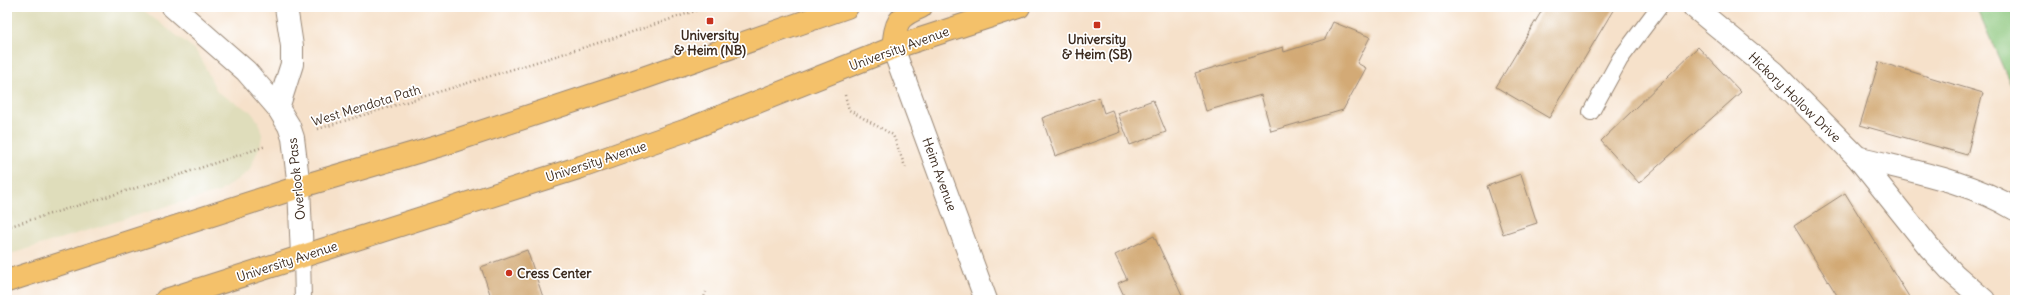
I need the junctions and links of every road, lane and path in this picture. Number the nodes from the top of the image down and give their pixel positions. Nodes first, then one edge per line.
1 (173, 7) edge
2 (286, 7) edge
3 (707, 7) edge
4 (847, 7) edge
5 (921, 7) edge
6 (1019, 7) edge
7 (1660, 7) edge
8 (1696, 7) edge
9 (893, 48) junction
10 (278, 108) junction
11 (1591, 112) dead end
12 (293, 138) junction
13 (1857, 157) junction
14 (298, 186) junction
15 (2015, 209) edge
16 (7, 227) edge
17 (302, 256) junction
18 (7, 281) edge
19 (706, 292) dead end
20 (166, 300) edge
21 (303, 300) edge
22 (703, 300) edge
23 (986, 300) edge
24 (1984, 300) edge

1 - 10 street, Overlook Pass
2 - 10 street
3 - 12 path, West Mendota Path
4 - 14 main road
5 - 9 main road
6 - 9 main road, University Avenue
7 - 11 lane
8 - 13 street, Hickory Hollow Drive
9 - 17 main road, University Avenue
9 - 23 street, Heim Avenue
10 - 12 street, Overlook Pass
12 - 14 street, Overlook Pass
12 - 16 path, West Mendota Path
13 - 15 street
13 - 24 street, Hickory Hollow Drive
14 - 17 street, Overlook Pass
14 - 18 main road
17 - 20 main road, University Avenue
17 - 21 lane
19 - 22 path

